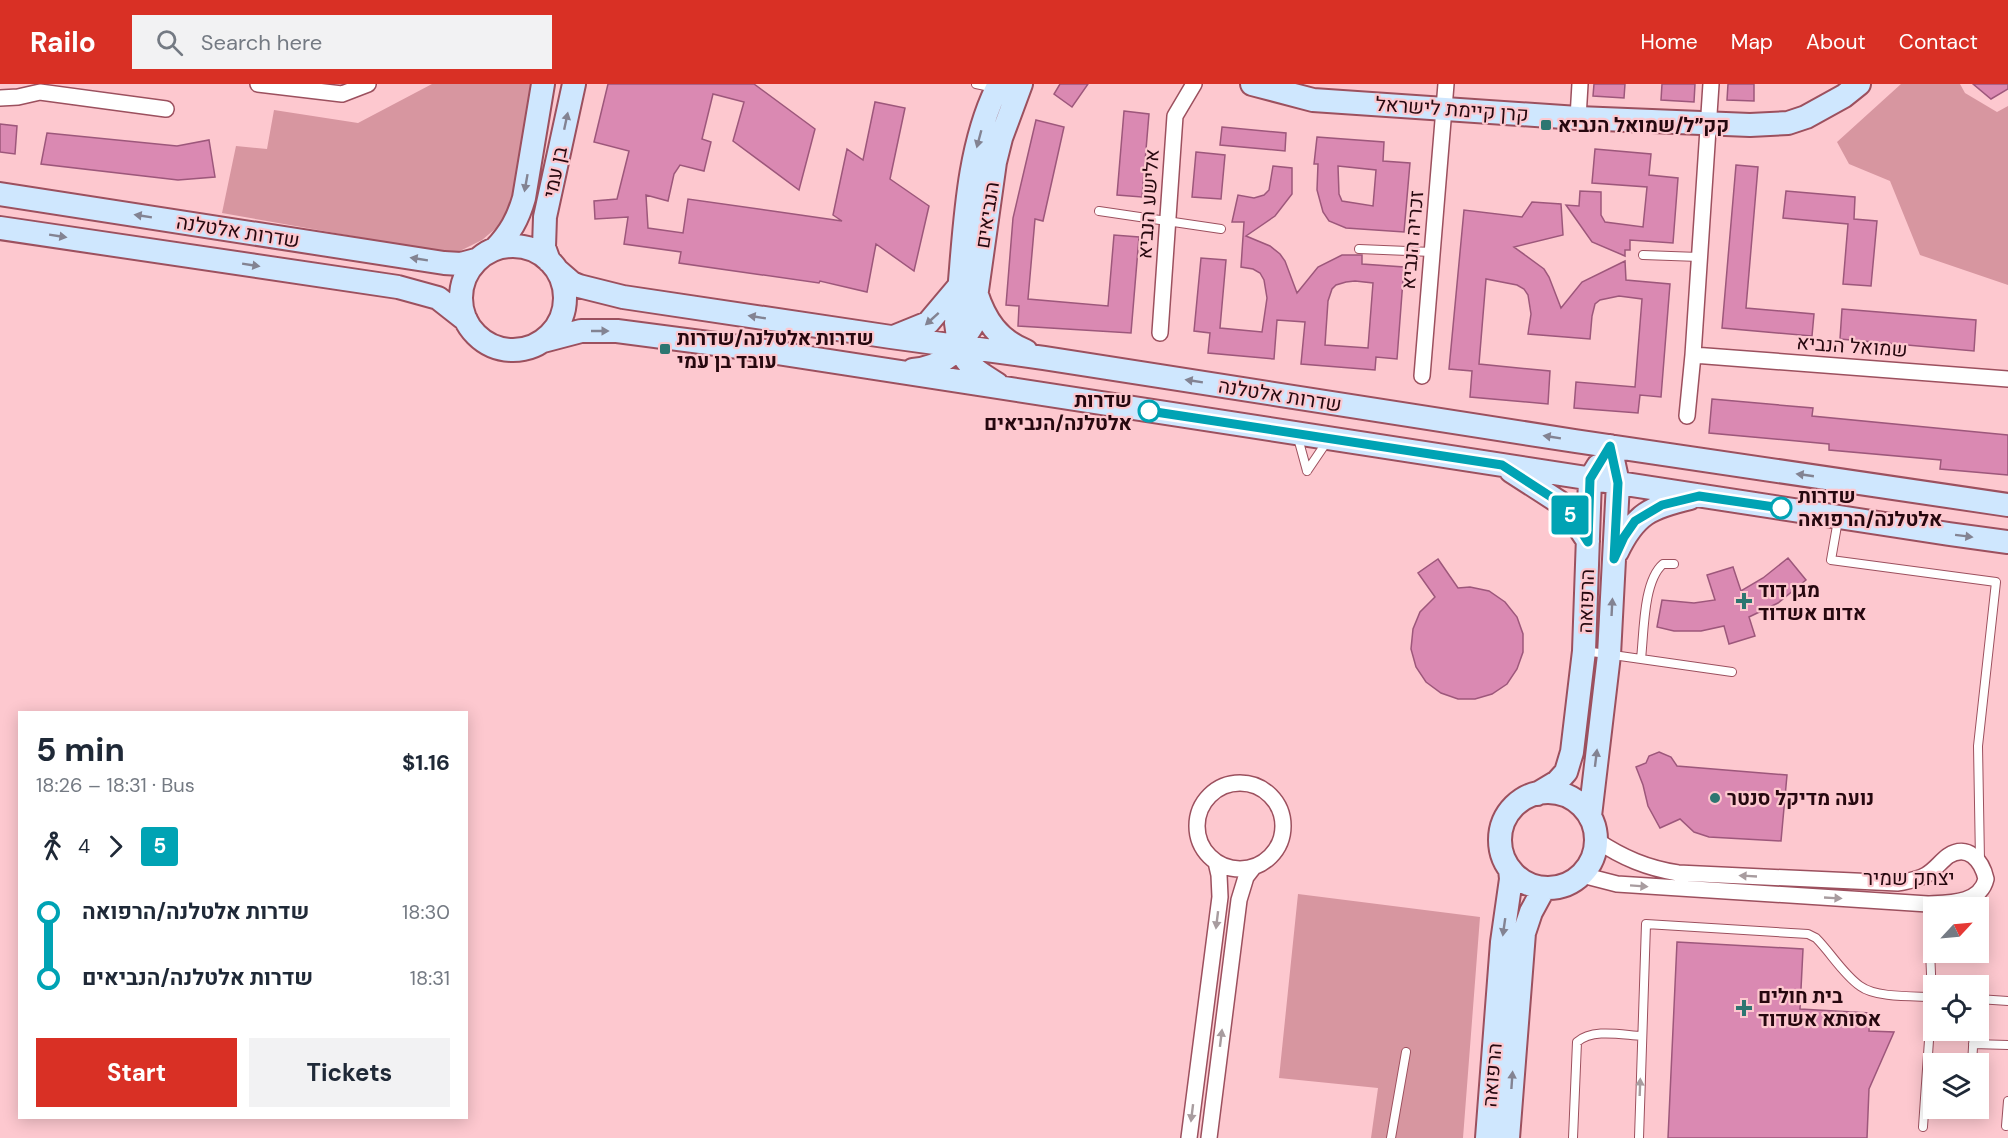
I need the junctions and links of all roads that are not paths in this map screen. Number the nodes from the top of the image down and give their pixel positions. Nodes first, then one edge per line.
1 (258, 84) edge
2 (368, 84) edge
3 (543, 84) edge
4 (574, 84) edge
5 (1194, 84) edge
6 (1252, 84) edge
7 (1446, 84) edge
8 (1580, 84) edge
9 (1711, 84) edge
10 (1859, 84) edge
11 (1004, 86) edge
12 (40, 88) edge
13 (1313, 92) edge
14 (0, 98) edge
15 (1444, 108) junction
16 (166, 109) dead end
17 (1578, 118) junction
18 (1708, 124) junction
19 (0, 194) edge
20 (1099, 211) dead end
21 (1168, 222) junction
22 (0, 228) edge
23 (1221, 229) dead end
24 (1359, 249) dead end
25 (1432, 252) junction
26 (486, 255) junction
27 (1643, 255) dead end
28 (1699, 257) junction
29 (553, 265) junction
30 (968, 287) junction
31 (466, 320) junction
32 (1160, 333) dead end
33 (891, 337) junction
34 (543, 341) junction
35 (959, 346) junction
36 (1693, 356) junction
37 (1044, 358) junction
38 (897, 372) junction
39 (1422, 376) dead end
40 (2008, 379) edge
41 (1003, 388) junction
42 (1688, 416) dead end
43 (1296, 433) junction
44 (1329, 438) junction
45 (1610, 446) junction
46 (1502, 465) junction
47 (1590, 479) junction
48 (1618, 483) junction
49 (1699, 496) junction
50 (2008, 505) edge
51 (1839, 517) junction
52 (1588, 542) junction
53 (2008, 542) edge
54 (1614, 559) junction
55 (1674, 564) dead end
56 (1584, 651) junction
57 (1609, 655) junction
58 (1641, 659) junction
59 (1732, 672) dead end
60 (1537, 794) junction
61 (1590, 816) junction
62 (1596, 840) junction
63 (1980, 861) junction
64 (1216, 862) junction
65 (1253, 868) junction
66 (1510, 869) junction
67 (1582, 875) junction
68 (1544, 888) junction
69 (1968, 897) edge
70 (1923, 904) edge
71 (1923, 996) edge
72 (1989, 1000) edge
73 (2008, 1001) edge
74 (1642, 1036) junction
75 (1930, 1041) edge
76 (1973, 1041) edge
77 (1973, 1044) junction
78 (2008, 1045) edge
79 (1406, 1052) dead end
80 (1973, 1053) edge
81 (2008, 1101) edge
82 (2006, 1126) dead end
83 (1923, 1127) dead end
84 (1189, 1138) edge
85 (1209, 1138) edge
86 (1391, 1138) edge
87 (1487, 1138) edge
88 (1508, 1138) edge
89 (1573, 1138) edge
90 (1639, 1138) edge

1 - 2 street
3 -> 26 main road
29 -> 4 main road, בן עמי
5 - 21 street, אלישע הנביא
6 - 13 main road, קרן קיימת לישראל
7 - 15 street, זכריה הנביא
8 - 17 street
9 - 18 street
10 - 18 main road, קרן קיימת לישראל
11 - 30 main road, הנביאים
12 - 14 street
12 - 16 street
13 - 15 main road, קרן קיימת לישראל
15 - 17 main road, קרן קיימת לישראל
15 - 25 street, זכריה הנביא
17 - 18 main road, קרן קיימת לישראל
18 - 28 street
26 -> 19 main road, שדרות אלטלנה
20 - 21 lane
21 - 23 lane
21 - 32 street, אלישע הנביא
22 -> 31 main road, שדרות אלטלנה
24 - 25 lane
25 - 39 street, זכריה הנביא
26 - 29 main road
26 - 31 main road
27 - 28 lane
28 - 36 street
33 -> 29 main road, שדרות אלטלנה
29 - 34 main road
30 -> 33 main road
30 - 35 main road, הנביאים
30 - 37 main road
31 - 34 main road
33 - 35 main road, שדרות אלטלנה
34 -> 38 main road, שדרות אלטלנה
35 - 37 main road, שדרות אלטלנה
35 - 38 main road
35 - 41 main road, הנביאים
36 - 40 street, שמואל הנביא
36 - 42 street
45 -> 37 main road, שדרות אלטלנה
38 - 41 main road, שדרות אלטלנה
41 - 43 main road, שדרות אלטלנה
43 - 44 main road, שדרות אלטלנה
43 - 44 lane
44 - 46 main road, שדרות אלטלנה
45 - 47 main road, הרפואה
45 - 48 main road, הרפואה
50 -> 45 main road, שדרות אלטלנה
46 - 47 main road, שדרות אלטלנה
46 - 52 main road
47 - 48 main road, שדרות אלטלנה
47 - 52 main road, הרפואה
48 - 49 main road, שדרות אלטלנה
48 - 54 main road, הרפואה
49 - 51 main road, שדרות אלטלנה
49 - 54 main road
51 -> 53 main road, שדרות אלטלנה
51 - 63 lane
52 - 56 main road, הרפואה
57 -> 54 main road, הרפואה
55 - 58 lane
56 - 57 lane
56 - 60 main road, הרפואה
57 - 58 lane
61 -> 57 main road, הרפואה
58 - 59 lane
60 - 61 main road
60 - 66 main road
61 - 62 main road
63 -> 62 street, יצחק שמיר
62 - 67 main road
63 - 69 street, יצחק שמיר
64 - 65 street
64 - 65 street
64 -> 84 street
85 -> 65 street
66 - 68 main road
66 -> 87 main road, הרפואה
67 - 68 main road
67 -> 70 street, יצחק שמיר
88 -> 68 main road, הרפואה
71 - 74 lane
72 - 73 lane
74 - 89 lane
90 -> 74 lane
75 - 83 lane
76 - 77 lane
77 - 78 lane
77 - 80 lane
79 - 86 lane
81 - 82 lane

